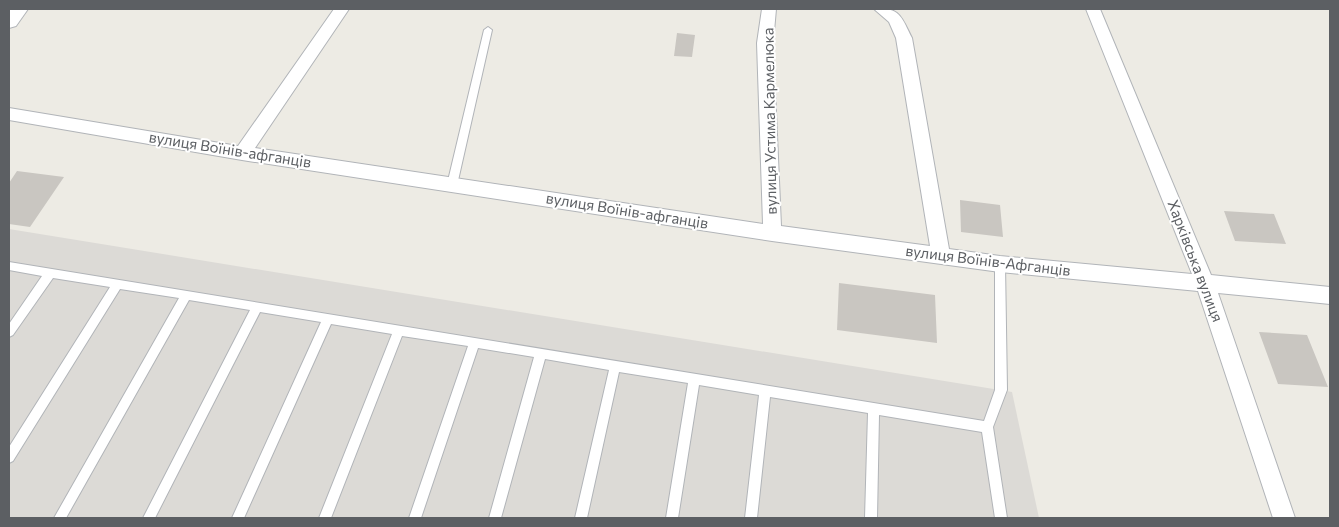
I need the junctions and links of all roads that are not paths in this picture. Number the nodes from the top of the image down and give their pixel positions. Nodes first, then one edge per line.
1 (19, 9) edge
2 (342, 9) edge
3 (769, 9) edge
4 (881, 9) edge
5 (1093, 9) edge
6 (9, 21) edge
7 (488, 30) dead end
8 (9, 114) edge
9 (242, 153) junction
10 (452, 185) junction
11 (772, 233) junction
12 (941, 256) junction
13 (1000, 264) junction
14 (9, 266) edge
15 (50, 273) junction
16 (1205, 283) junction
17 (117, 284) junction
18 (186, 295) junction
19 (1330, 295) edge
20 (257, 307) junction
21 (328, 319) junction
22 (399, 330) junction
23 (9, 332) edge
24 (474, 343) junction
25 (541, 354) junction
26 (615, 366) junction
27 (694, 379) junction
28 (765, 390) junction
29 (874, 408) junction
30 (987, 427) junction
31 (9, 457) edge
32 (60, 518) edge
33 (149, 518) edge
34 (238, 518) edge
35 (325, 518) edge
36 (415, 518) edge
37 (495, 518) edge
38 (581, 518) edge
39 (672, 518) edge
40 (751, 518) edge
41 (871, 518) edge
42 (1001, 518) edge
43 (1284, 518) edge

1 - 6 street
2 - 9 street
3 - 11 street, вулиця Устима Кармелюка
4 - 12 street, вулиця Воїнів-афганців
5 - 16 street, Харківська вулиця
7 - 10 lane
8 - 9 street, вулиця Воїнів-афганців
9 - 10 street, вулиця Воїнів-афганців
10 - 11 street, вулиця Воїнів-афганців
11 - 12 street, вулиця Воїнів-Афганців
12 - 13 street, вулиця Воїнів-Афганців
13 - 16 street, вулиця Воїнів-Афганців
13 - 30 lane
14 - 15 lane
15 - 17 lane
15 - 23 lane
16 - 19 street, вулиця Воїнів-Афганців
16 - 43 street, Харківська вулиця
17 - 18 lane
17 - 31 lane
18 - 20 lane
18 - 32 lane
20 - 21 lane
20 - 33 lane
21 - 22 lane
21 - 34 lane
22 - 24 lane
22 - 35 lane
24 - 25 lane
24 - 36 lane
25 - 26 lane
25 - 37 lane
26 - 27 lane
26 - 38 lane
27 - 28 lane
27 - 39 lane
28 - 29 lane
28 - 40 lane
29 - 30 lane
29 - 41 lane
30 - 42 lane

